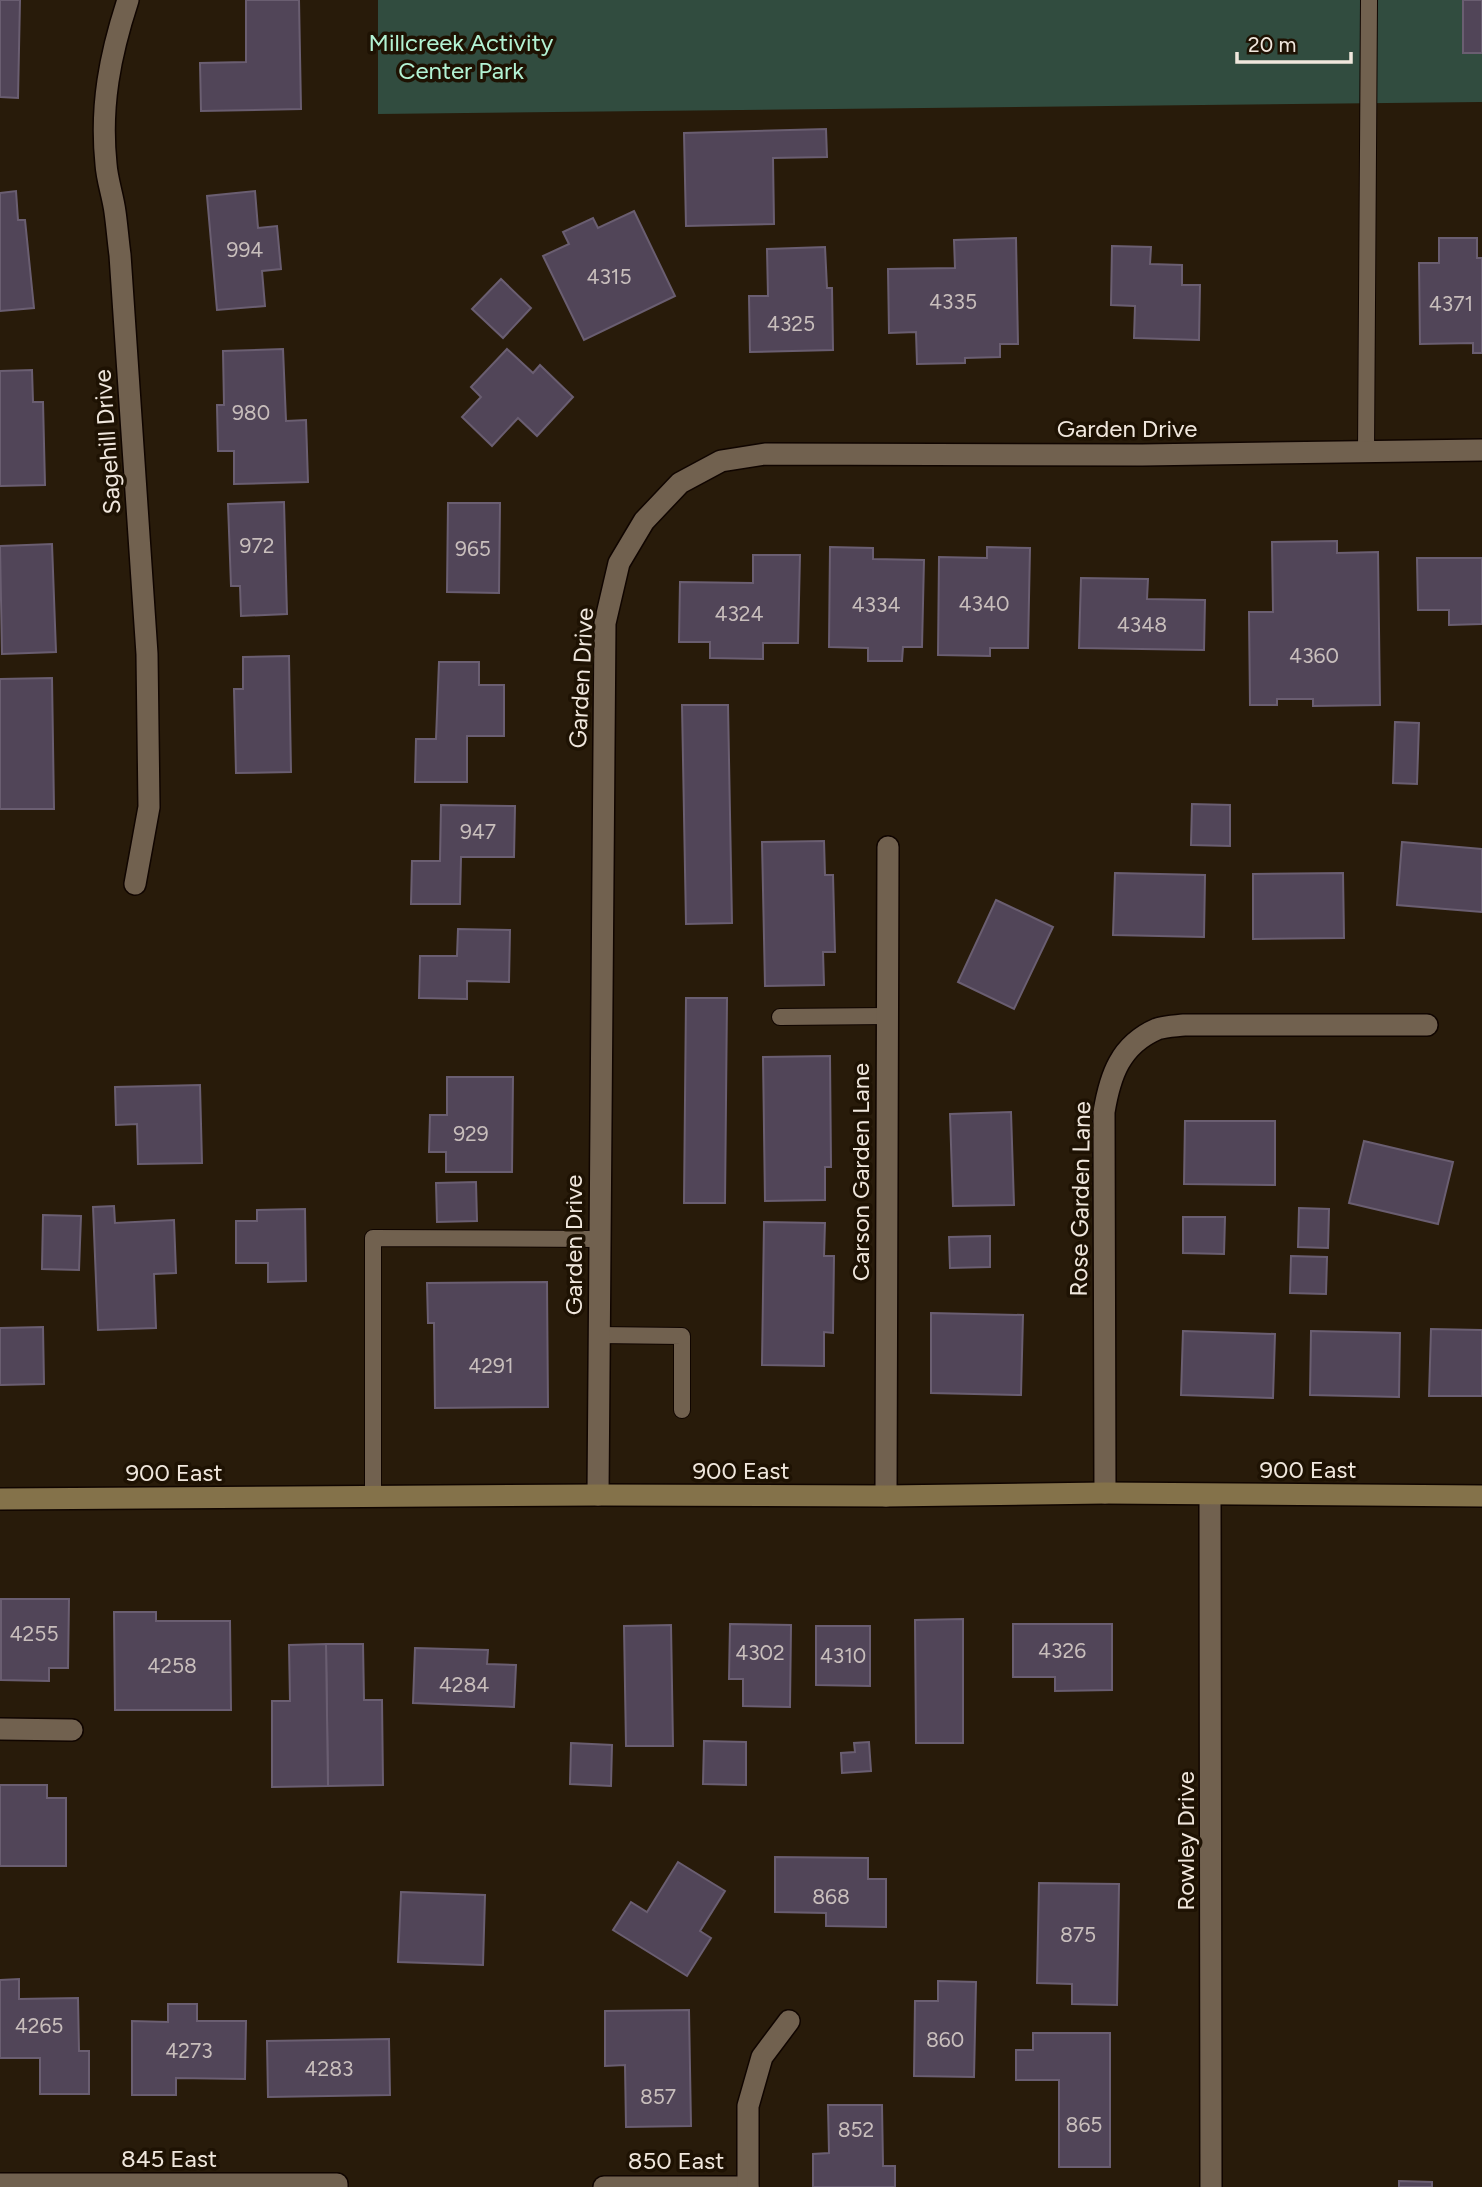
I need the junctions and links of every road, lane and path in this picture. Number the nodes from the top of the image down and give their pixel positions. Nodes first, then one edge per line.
1 (128, 0) edge
2 (1369, 0) edge
3 (1482, 450) edge
4 (1366, 452) junction
5 (888, 847) dead end
6 (135, 884) dead end
7 (887, 1016) junction
8 (780, 1017) dead end
9 (1427, 1025) dead end
10 (599, 1239) junction
11 (598, 1335) junction
12 (682, 1409) dead end
13 (1105, 1493) junction
14 (598, 1495) junction
15 (1210, 1495) junction
16 (886, 1496) junction
17 (1482, 1496) edge
18 (373, 1498) junction
19 (0, 1499) edge
20 (0, 1729) edge
21 (72, 1730) dead end
22 (789, 2021) dead end
23 (0, 2184) edge
24 (337, 2186) edge
25 (604, 2187) edge
26 (748, 2187) edge
27 (1211, 2187) edge

1 - 6 street, Sagehill Drive
2 - 4 lane
3 - 4 street, Garden Drive
4 - 10 street, Garden Drive
5 - 7 street, Carson Garden Lane
7 - 8 lane
7 - 16 street, Carson Garden Lane
9 - 13 street, Rose Garden Lane
10 - 11 street, Garden Drive
10 - 18 lane
11 - 12 lane
11 - 14 street, Garden Drive
13 - 15 main road, 900 East
13 - 16 main road, 900 East
14 - 16 main road, 900 East
14 - 18 main road, 900 East
15 - 17 main road, 900 East
15 - 27 street, Rowley Drive
18 - 19 main road, 900 East
20 - 21 street
22 - 26 street
23 - 24 street, 845 East
25 - 26 street, 850 East

